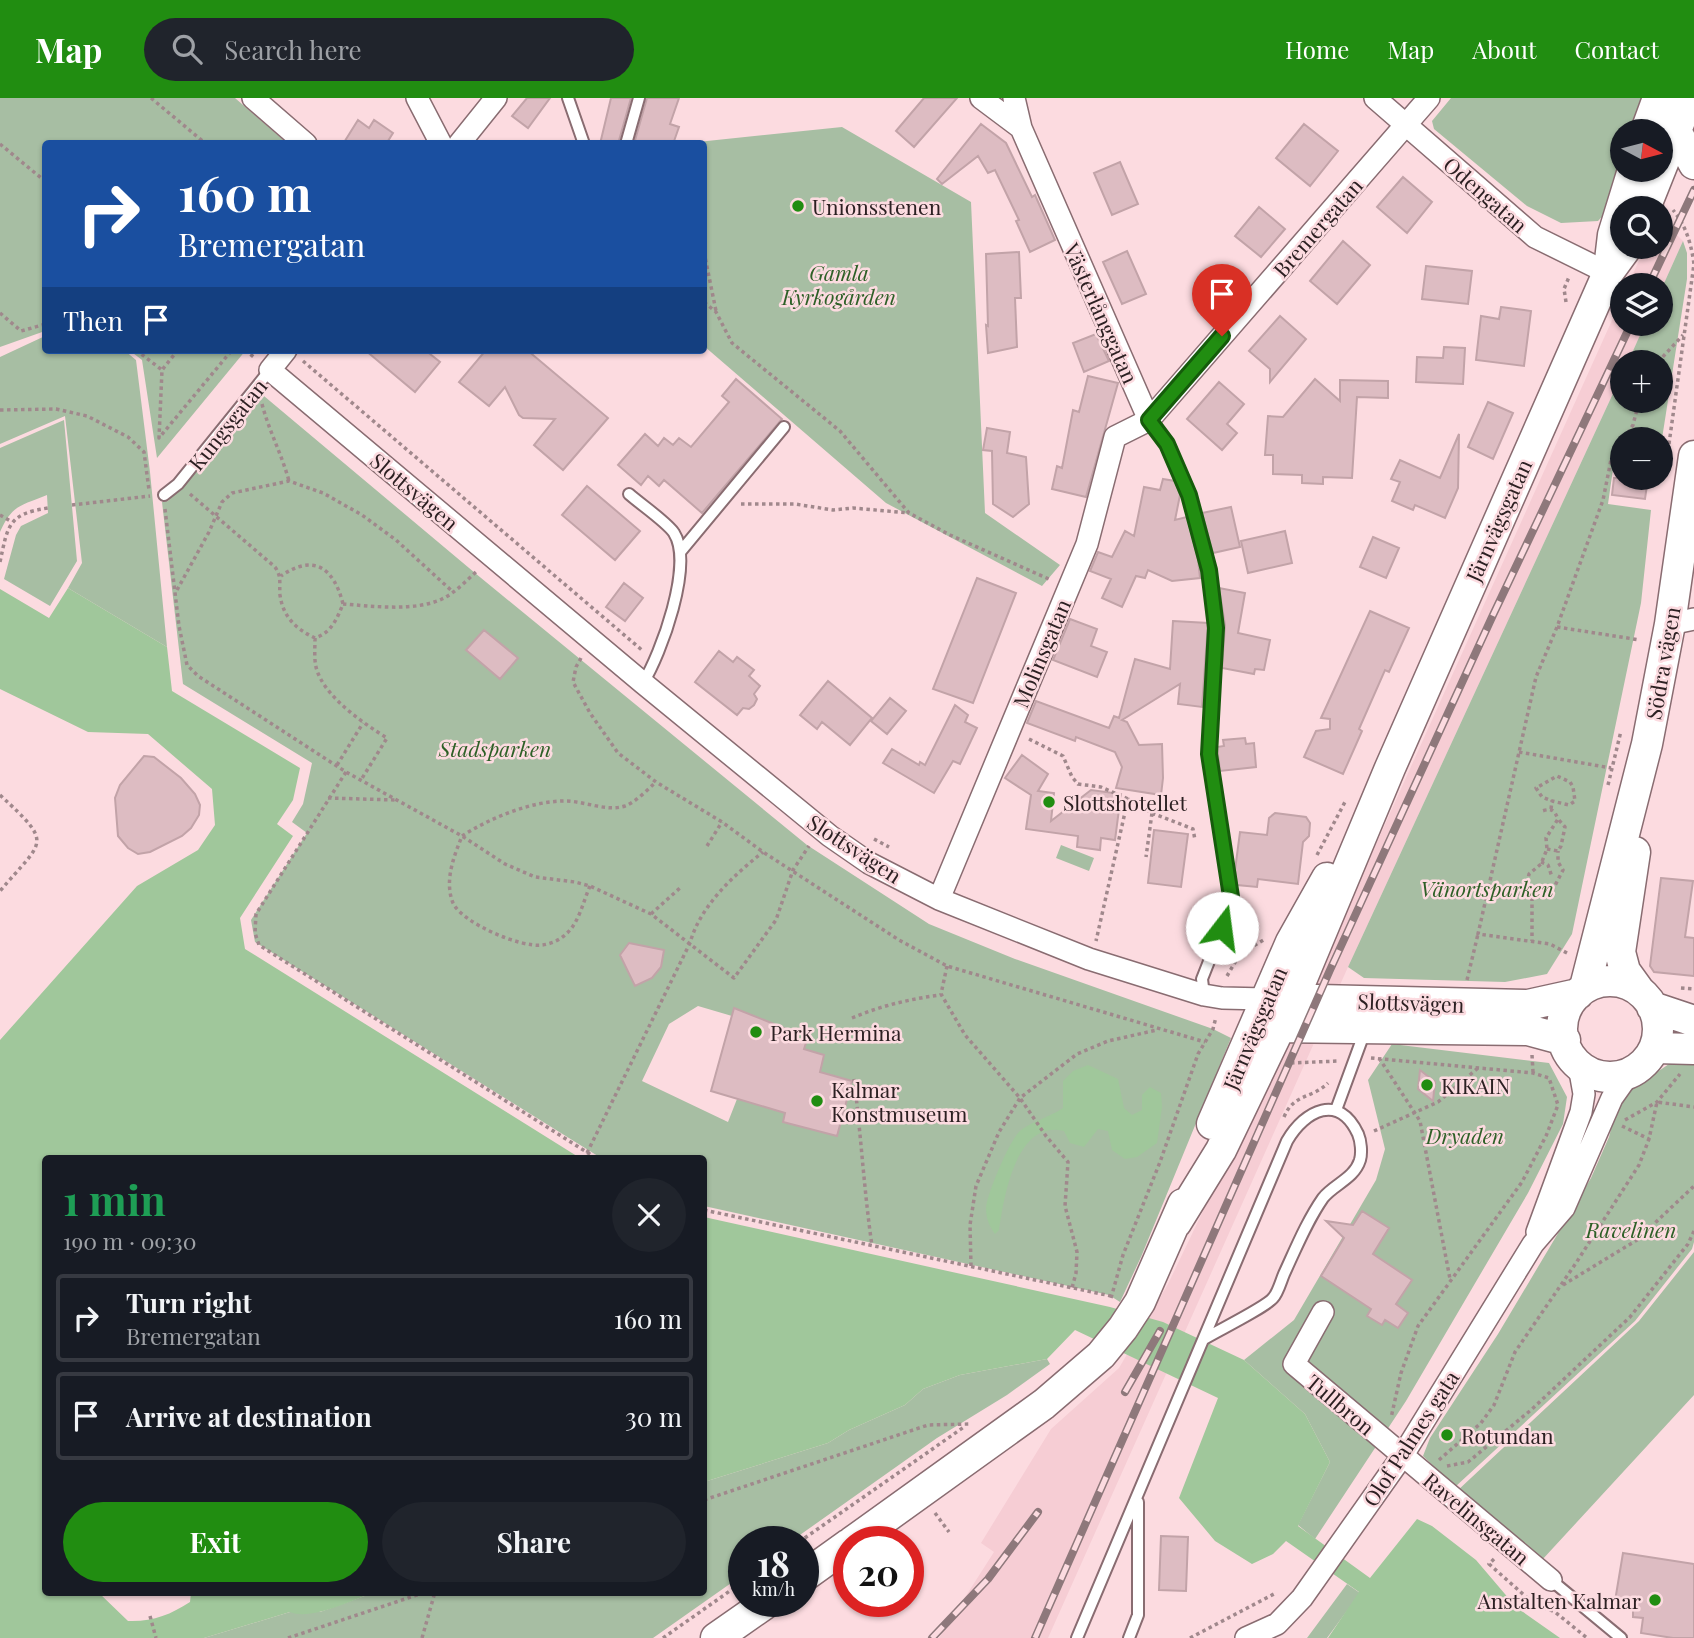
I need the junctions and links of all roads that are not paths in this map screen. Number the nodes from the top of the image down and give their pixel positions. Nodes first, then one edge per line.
1 (253, 98) edge
2 (417, 98) edge
3 (496, 98) edge
4 (568, 98) edge
5 (639, 98) edge
6 (982, 98) edge
7 (1014, 98) edge
8 (1375, 98) edge
9 (1429, 98) edge
10 (1658, 98) edge
11 (1672, 98) edge
12 (1689, 98) edge
13 (1650, 119) edge
14 (1406, 125) junction
15 (1021, 128) junction
16 (1676, 131) junction
17 (301, 140) edge
18 (439, 140) edge
19 (462, 140) edge
20 (583, 140) edge
21 (627, 140) edge
22 (1694, 164) edge
23 (1629, 182) edge
24 (1657, 196) edge
25 (1618, 259) edge
26 (1608, 273) junction
27 (293, 354) edge
28 (271, 370) junction
29 (1149, 420) junction
30 (785, 427) dead end
31 (1681, 456) edge
32 (155, 495) road end
33 (629, 495) dead end
34 (681, 551) junction
35 (1669, 625) edge
36 (643, 683) junction
37 (1647, 744) junction
38 (939, 899) junction
39 (1203, 987) junction
40 (1582, 990) junction
41 (1645, 998) junction
42 (1280, 999) junction
43 (1380, 1015) junction
44 (1694, 1021) edge
45 (1267, 1027) junction
46 (1565, 1040) junction
47 (1654, 1048) junction
48 (1690, 1058) edge
49 (1579, 1066) junction
50 (1629, 1074) junction
51 (1336, 1110) junction
52 (1176, 1223) junction
53 (1533, 1244) junction
54 (1324, 1312) dead end
55 (1204, 1339) junction
56 (1403, 1455) junction
57 (1138, 1496) junction
58 (874, 1526) edge
59 (1551, 1580) joint
60 (746, 1617) edge
61 (716, 1638) edge
62 (1077, 1638) edge
63 (1129, 1638) edge
64 (1245, 1638) edge
65 (1621, 1638) edge

1 - 17 street
2 - 18 street
3 - 19 street
4 - 20 lane
5 - 21 lane
6 - 15 street, Västerlånggatan
7 - 15 street
8 - 14 street, Odengatan
9 - 14 street, Bremergatan
10 - 13 main road
11 - 16 main road
12 - 16 main road
14 - 26 street, Odengatan
14 - 29 street, Bremergatan
15 - 29 street, Västerlånggatan
16 - 22 main road
16 - 24 main road
23 - 26 main road, Järnvägsgatan
25 - 26 main road, Järnvägsgatan
26 - 42 main road, Järnvägsgatan
27 - 28 street, Kungsgatan
28 - 32 lane, Kungsgatan
28 - 36 street, Slottsvägen
29 - 38 street, Molinsgatan
29 - 39 lane, Västerlånggatan
30 - 34 lane
31 - 35 main road, Södra vägen
33 - 34 lane
34 - 36 lane
35 - 37 main road, Södra vägen
36 - 38 street, Slottsvägen
37 - 40 main road, Södra vägen
37 - 41 main road, Södra vägen
38 - 39 street, Slottsvägen
39 - 42 street, Slottsvägen
40 - 41 main road
40 - 43 main road, Slottsvägen
40 - 46 main road
41 - 44 main road
41 - 47 main road
42 - 43 main road, Slottsvägen
42 - 45 main road, Järnvägsgatan
43 - 45 main road, Slottsvägen
43 - 46 main road, Slottsvägen
43 - 51 lane
45 - 52 main road, Järnvägsgatan
45 - 52 main road, Järnvägsgatan
46 - 49 main road
47 - 48 main road
47 - 50 main road
49 - 50 main road
49 - 53 street, Olof Palmes gata
50 - 53 street, Olof Palmes gata
51 - 55 lane
51 - 55 lane
52 - 58 main road, Järnvägsgatan
53 - 56 street, Olof Palmes gata
54 - 56 street, Tullbron
55 - 57 lane
56 - 59 street, Ravelinsgatan
56 - 64 street, Olof Palmes gata
57 - 62 lane
57 - 63 lane
59 - 65 lane
60 - 61 main road

